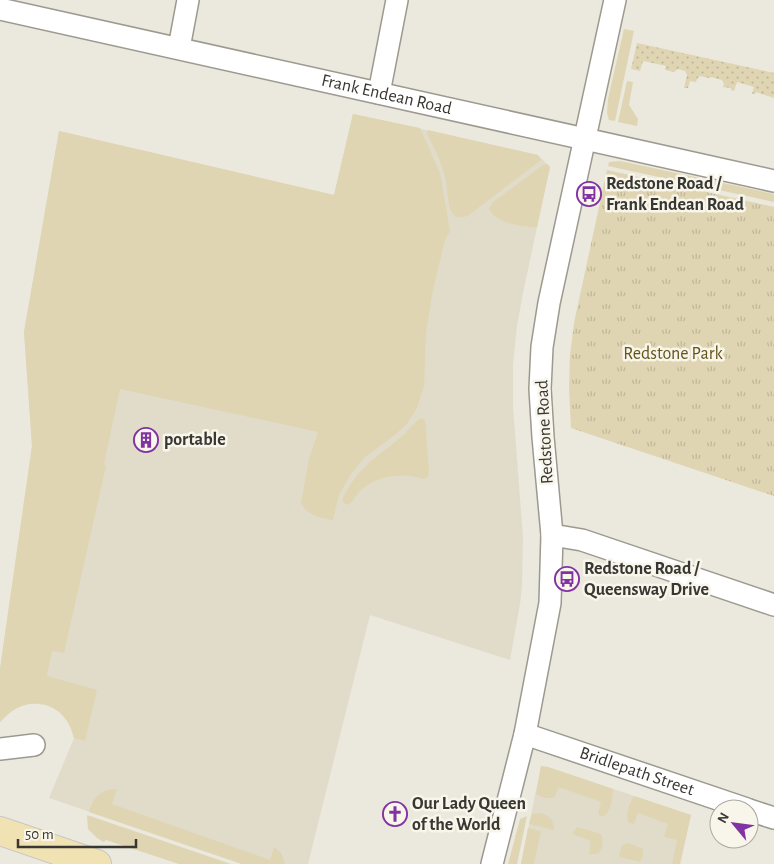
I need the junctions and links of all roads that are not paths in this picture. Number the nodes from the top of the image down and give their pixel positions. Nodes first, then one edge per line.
1 (188, 0) edge
2 (397, 0) edge
3 (615, 0) edge
4 (0, 9) edge
5 (179, 48) junction
6 (379, 93) junction
7 (585, 140) junction
8 (774, 181) edge
9 (552, 535) junction
10 (774, 606) edge
11 (525, 734) junction
12 (34, 745) dead end
13 (0, 749) edge
14 (718, 799) edge
15 (759, 813) edge
16 (774, 818) edge
17 (0, 831) edge
18 (97, 864) edge
19 (492, 864) edge

1 - 5 street
2 - 6 street
3 - 7 street, Redstone Road
4 - 5 street, Frank Endean Road
5 - 6 street, Frank Endean Road
6 - 7 street, Frank Endean Road
7 - 8 street, Frank Endean Road
7 - 9 street, Redstone Road
9 - 10 street
9 - 11 street, Redstone Road
11 - 14 street, Bridlepath Street
11 - 19 street, Redstone Road
12 - 13 street
15 - 16 street, Bridlepath Street
17 - 18 main road

